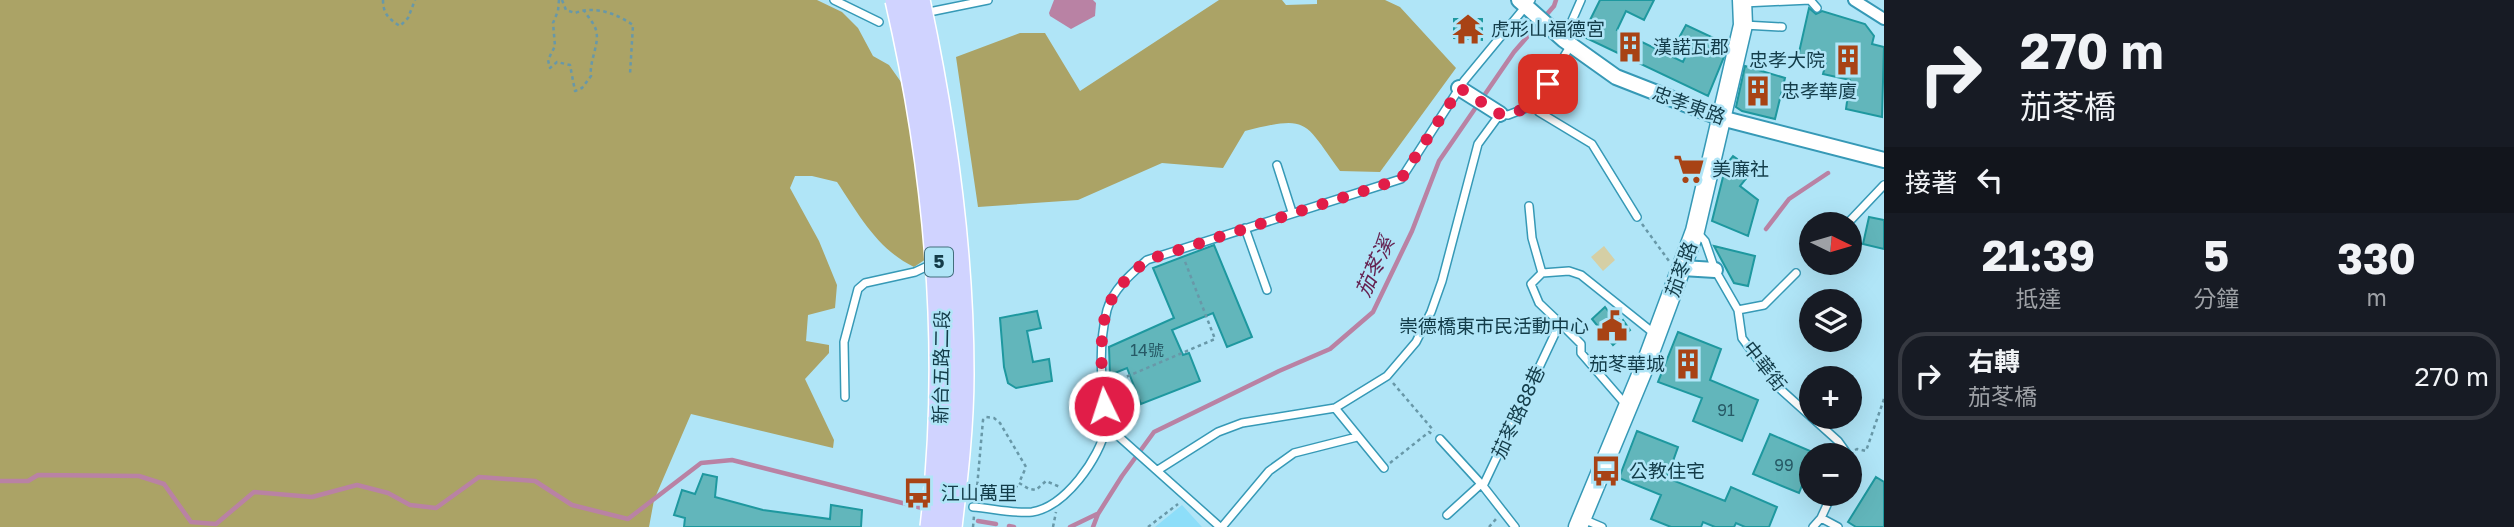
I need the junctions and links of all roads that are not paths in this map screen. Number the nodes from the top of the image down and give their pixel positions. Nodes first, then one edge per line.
1 (834, 0) edge
2 (897, 0) edge
3 (988, 0) edge
4 (1581, 0) edge
5 (1854, 0) edge
6 (1742, 1) edge
7 (1526, 4) edge
8 (926, 6) edge
9 (1817, 8) dead end
10 (1884, 19) edge
11 (879, 22) dead end
12 (1743, 25) junction
13 (1782, 27) dead end
14 (1564, 40) junction
15 (1460, 88) junction
16 (1534, 105) junction
17 (1500, 114) junction
18 (1721, 118) junction
19 (1884, 160) edge
20 (1277, 165) dead end
21 (1884, 185) edge
22 (1529, 206) dead end
23 (1292, 212) junction
24 (1858, 212) edge
25 (1637, 218) road end
26 (1245, 228) junction
27 (1695, 231) junction
28 (939, 261) junction
29 (1715, 270) junction
30 (1681, 271) junction
31 (1542, 273) junction
32 (1796, 273) dead end
33 (1267, 290) dead end
34 (1738, 310) junction
35 (1560, 323) junction
36 (1656, 336) junction
37 (845, 397) dead end
38 (1628, 407) junction
39 (1335, 408) junction
40 (1107, 426) junction
41 (1357, 437) junction
42 (1440, 439) road end
43 (1839, 443) edge
44 (1384, 468) road end
45 (1158, 470) junction
46 (1482, 485) junction
47 (1826, 506) edge
48 (974, 508) road end
49 (1447, 515) dead end
50 (1821, 518) junction
51 (1580, 523) edge
52 (1217, 526) edge
53 (932, 527) edge
54 (950, 527) edge
55 (1516, 527) edge
56 (1602, 527) edge
57 (1814, 527) edge
58 (1838, 527) edge

1 - 11 lane
2 - 28 main road, 新台五路二段 / 5, bridge
3 - 8 lane
4 - 14 lane
5 - 10 street
6 - 9 lane
6 - 12 street, 茄苳路
7 - 14 street, 忠孝東路
7 - 15 lane
8 - 54 main road, 新台五路二段 / 5, bridge
12 - 13 lane
12 - 18 street, 茄苳路
14 - 16 lane
14 - 18 street, 忠孝東路
15 - 17 street
15 - 23 lane
16 - 17 lane
16 - 25 lane
17 - 39 lane
18 - 19 street, 忠孝東路
18 - 27 street, 茄苳路
20 - 23 lane
21 - 24 lane
22 - 31 lane
23 - 26 lane
26 - 33 lane
26 - 40 lane
27 - 29 lane, 中華街
27 - 30 street, 茄苳路
28 - 37 lane
28 - 53 main road, 新台五路二段 / 5, bridge
29 - 30 street
29 - 34 lane, 中華街
30 - 36 street, 茄苳路
31 - 35 lane
31 - 36 lane
32 - 34 lane
34 - 43 lane, 中華街
35 - 38 lane
35 - 46 lane, 茄苳路88巷
36 - 38 street, 茄苳路
38 - 51 street, 茄苳路
39 - 41 lane
39 - 45 lane
40 - 45 lane
40 - 48 lane
41 - 44 lane
41 - 52 lane
42 - 46 lane
45 - 52 lane
46 - 49 lane
46 - 55 lane
47 - 50 lane
50 - 57 lane
50 - 58 lane
51 - 56 lane

